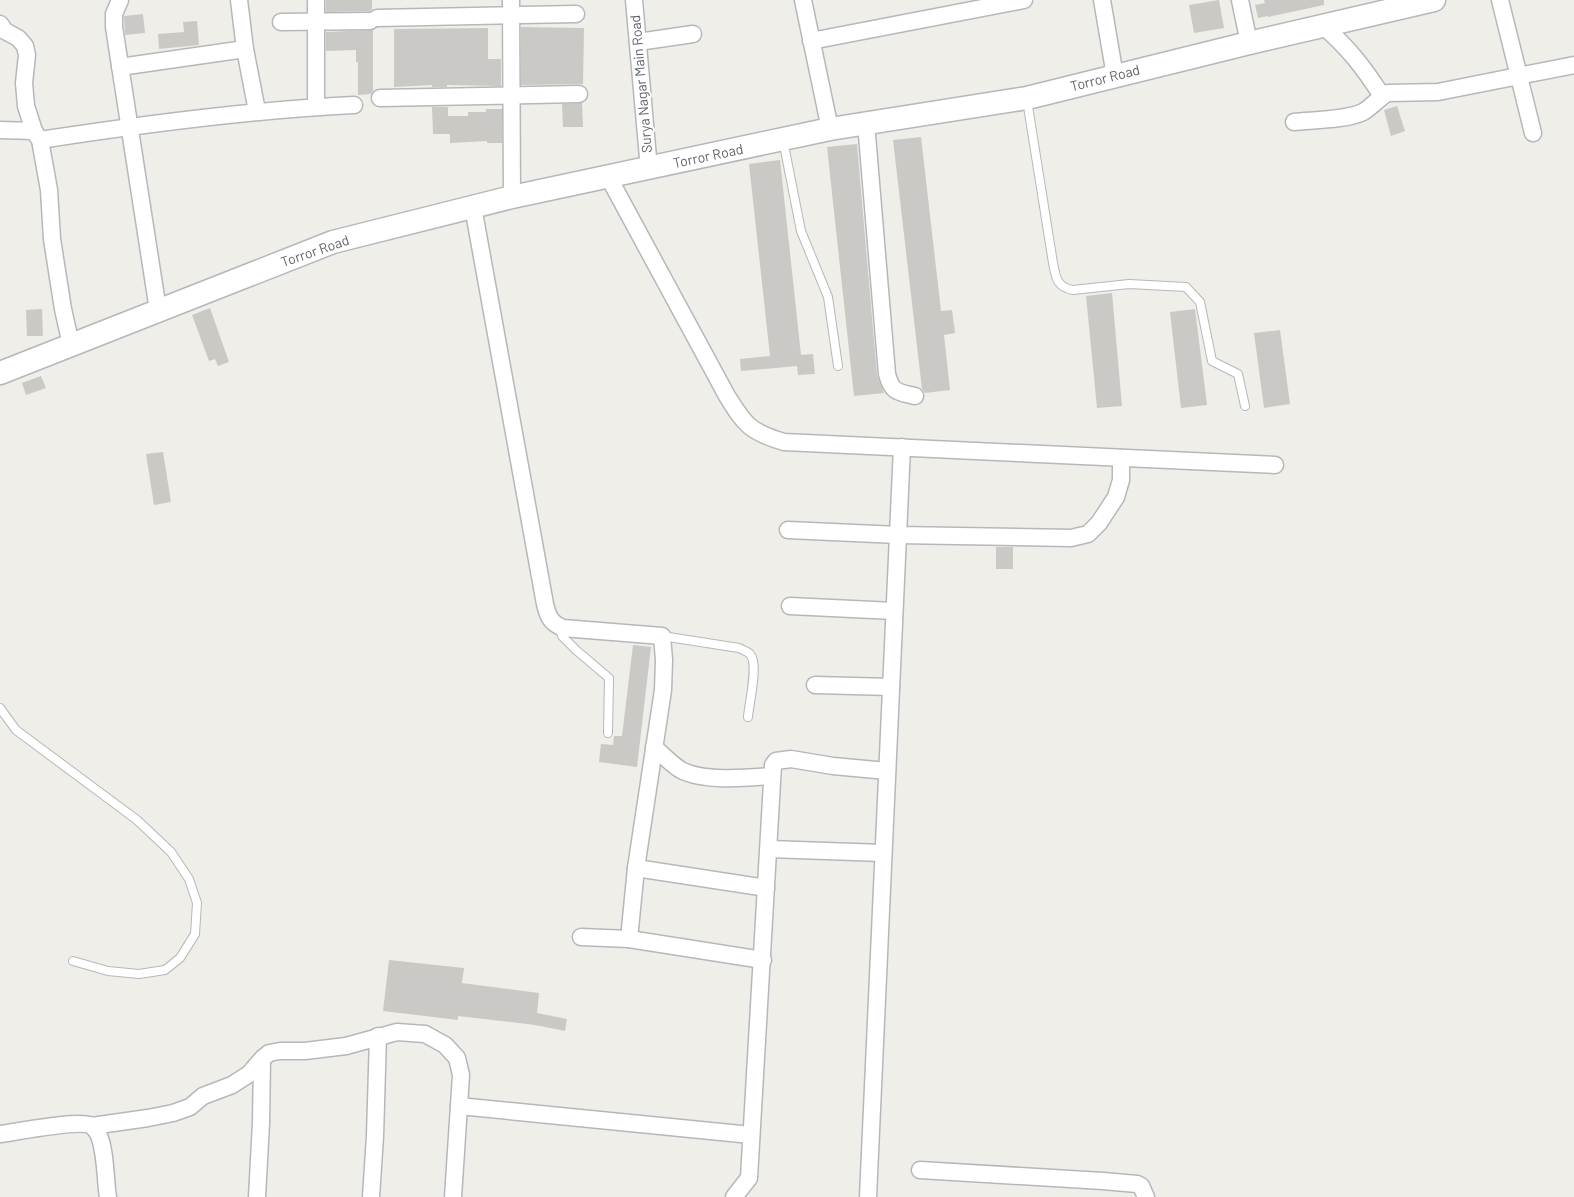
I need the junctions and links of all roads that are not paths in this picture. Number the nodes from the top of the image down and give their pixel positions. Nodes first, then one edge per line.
1 (120, 0) edge
2 (239, 0) edge
3 (316, 0) edge
4 (634, 0) edge
5 (803, 0) edge
6 (1024, 0) edge
7 (1102, 0) edge
8 (1240, 0) edge
9 (1434, 0) edge
10 (1500, 0) edge
11 (511, 8) edge
12 (576, 14) dead end
13 (316, 21) junction
14 (281, 22) dead end
15 (0, 24) edge
16 (1323, 26) junction
17 (693, 34) dead end
18 (812, 41) junction
19 (638, 42) junction
20 (1249, 43) junction
21 (245, 49) junction
22 (1574, 65) edge
23 (120, 67) junction
24 (1115, 76) junction
25 (1518, 76) junction
26 (579, 94) dead end
27 (512, 95) junction
28 (1382, 96) junction
29 (380, 98) dead end
30 (1027, 98) junction
31 (354, 104) dead end
32 (316, 106) junction
33 (257, 111) junction
34 (1294, 122) dead end
35 (866, 123) junction
36 (130, 126) junction
37 (0, 130) edge
38 (830, 130) junction
39 (1533, 133) dead end
40 (37, 135) junction
41 (783, 140) junction
42 (649, 168) junction
43 (609, 178) junction
44 (512, 197) junction
45 (473, 207) junction
46 (158, 310) junction
47 (71, 345) junction
48 (838, 366) dead end
49 (0, 373) edge
50 (915, 396) dead end
51 (1245, 406) dead end
52 (902, 448) junction
53 (1121, 458) junction
54 (1275, 464) dead end
55 (788, 530) dead end
56 (898, 536) junction
57 (790, 606) dead end
58 (894, 610) junction
59 (559, 627) junction
60 (662, 636) junction
61 (815, 685) dead end
62 (891, 687) junction
63 (0, 708) edge
64 (748, 717) dead end
65 (608, 733) dead end
66 (654, 747) junction
67 (887, 771) junction
68 (771, 776) junction
69 (769, 849) junction
70 (883, 853) junction
71 (636, 868) junction
72 (766, 888) junction
73 (581, 937) dead end
74 (629, 939) junction
75 (762, 960) junction
76 (73, 962) dead end
77 (378, 1036) junction
78 (262, 1059) junction
79 (458, 1106) junction
80 (92, 1126) junction
81 (0, 1134) edge
82 (751, 1135) junction
83 (920, 1170) dead end
84 (108, 1197) edge
85 (258, 1197) edge
86 (371, 1197) edge
87 (453, 1197) edge
88 (734, 1197) edge
89 (868, 1197) edge
90 (1146, 1197) edge

1 - 23 street
2 - 21 street
3 - 13 street
4 - 19 street, Surya Nagar Main Road
5 - 18 street
6 - 18 street
7 - 24 street
8 - 20 street
9 - 16 street, Torror Road
10 - 25 street
11 - 12 street
11 - 13 street
11 - 27 street
13 - 14 street
13 - 32 street
15 - 40 street
16 - 20 street, Torror Road
16 - 28 street
17 - 19 street
18 - 38 street
19 - 42 street, Surya Nagar Main Road
20 - 24 street, Torror Road
21 - 23 street
21 - 33 street
22 - 25 street
23 - 36 street
24 - 30 street, Torror Road
25 - 28 street
25 - 39 street
26 - 27 street
27 - 29 street
27 - 44 street
28 - 34 street
30 - 35 street, Torror Road
30 - 51 lane
31 - 32 street
32 - 33 street
33 - 36 street
35 - 38 street, Torror Road
35 - 50 street
36 - 40 street
36 - 46 street
37 - 40 street
38 - 41 street, Torror Road
40 - 47 street
41 - 42 street, Torror Road
41 - 48 lane
42 - 43 street, Torror Road
43 - 44 street, Torror Road
43 - 52 street
44 - 45 street, Torror Road
45 - 46 street, Torror Road
45 - 59 street
46 - 47 street, Torror Road
47 - 49 street, Torror Road
52 - 53 street
52 - 56 street
53 - 54 street
53 - 56 street
55 - 56 street
56 - 58 street
57 - 58 street
58 - 62 street
59 - 60 street
59 - 65 lane
60 - 64 lane
60 - 66 street
61 - 62 street
62 - 67 street
63 - 76 lane
66 - 68 street
66 - 71 street
67 - 68 street
67 - 70 street
68 - 69 street
69 - 70 street
69 - 72 street
70 - 89 street
71 - 72 street
71 - 74 street
72 - 75 street
73 - 74 street
74 - 75 street
75 - 82 street
77 - 78 street
77 - 79 street
77 - 86 street
78 - 80 street
78 - 85 street
79 - 82 street
79 - 87 street
80 - 81 street
80 - 84 street
82 - 88 street
83 - 90 street

